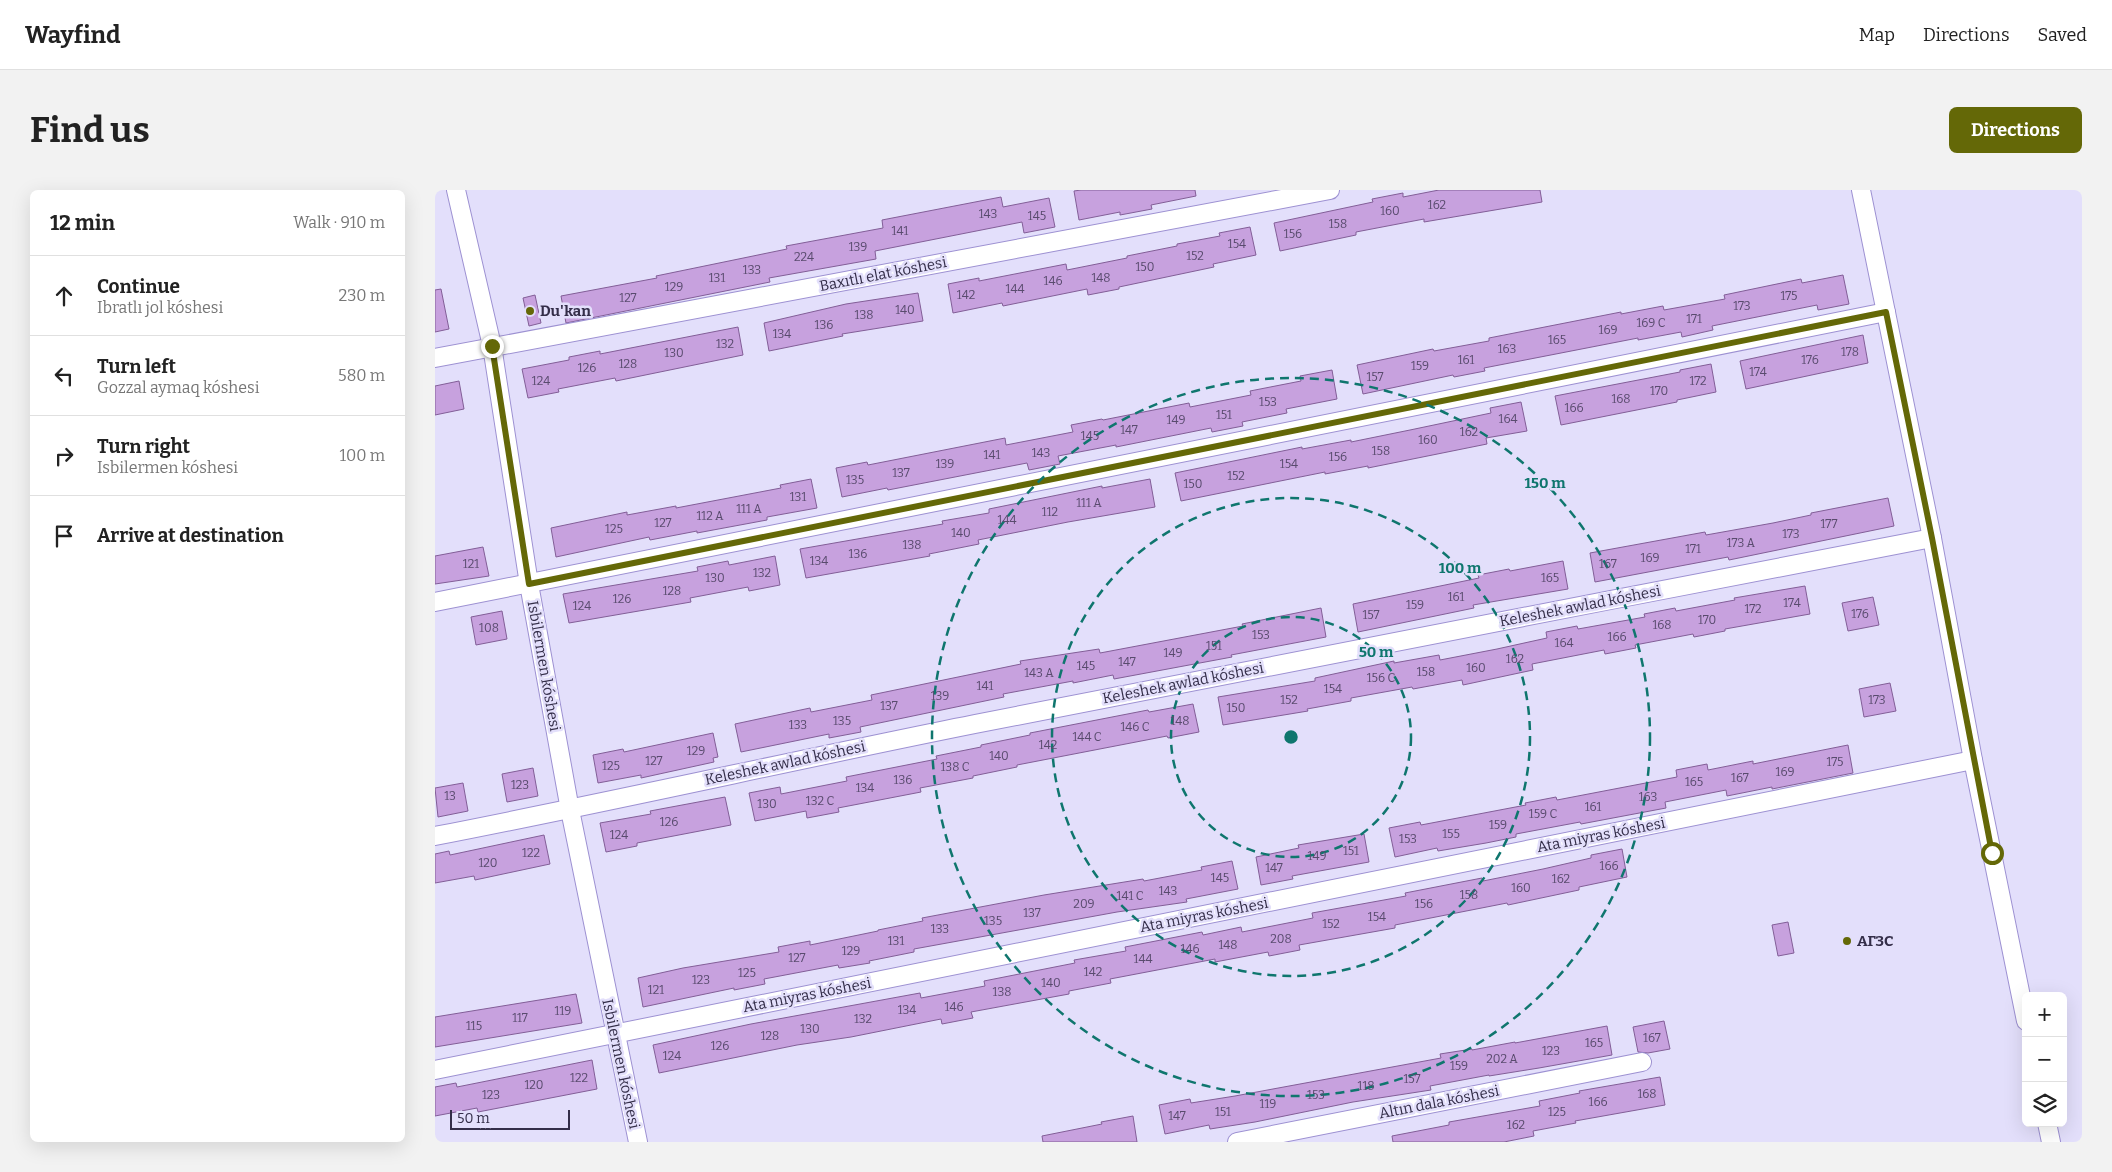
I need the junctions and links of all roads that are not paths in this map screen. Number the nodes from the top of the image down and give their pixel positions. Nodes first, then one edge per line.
1 (456, 190) edge
2 (1330, 190) edge
3 (1861, 190) edge
4 (1886, 312) junction
5 (492, 346) junction
6 (435, 358) edge
7 (1932, 538) junction
8 (529, 584) junction
9 (435, 602) edge
10 (1973, 760) junction
11 (570, 810) junction
12 (435, 836) edge
13 (2022, 1001) edge
14 (614, 1034) junction
15 (1641, 1062) dead end
16 (435, 1070) edge
17 (2048, 1127) edge
18 (638, 1142) edge
19 (1237, 1142) edge
20 (2051, 1142) edge

1 - 5 street, Isbilermen kóshesi
2 - 5 street, Baxıtlı elat kóshesi
3 - 4 street
4 - 7 street
4 - 8 street
5 - 6 street, Baxıtlı elat kóshesi
5 - 8 street, Isbilermen kóshesi
7 - 10 street
7 - 11 street, Keleshek awlad kóshesi
8 - 9 street
8 - 11 street, Isbilermen kóshesi
10 - 13 street
10 - 14 street, Ata miyras kóshesi
11 - 12 street, Keleshek awlad kóshesi
11 - 14 street, Isbilermen kóshesi
14 - 16 street, Ata miyras kóshesi
14 - 18 street, Isbilermen kóshesi
15 - 19 street, Altın dala kóshesi
17 - 20 street

